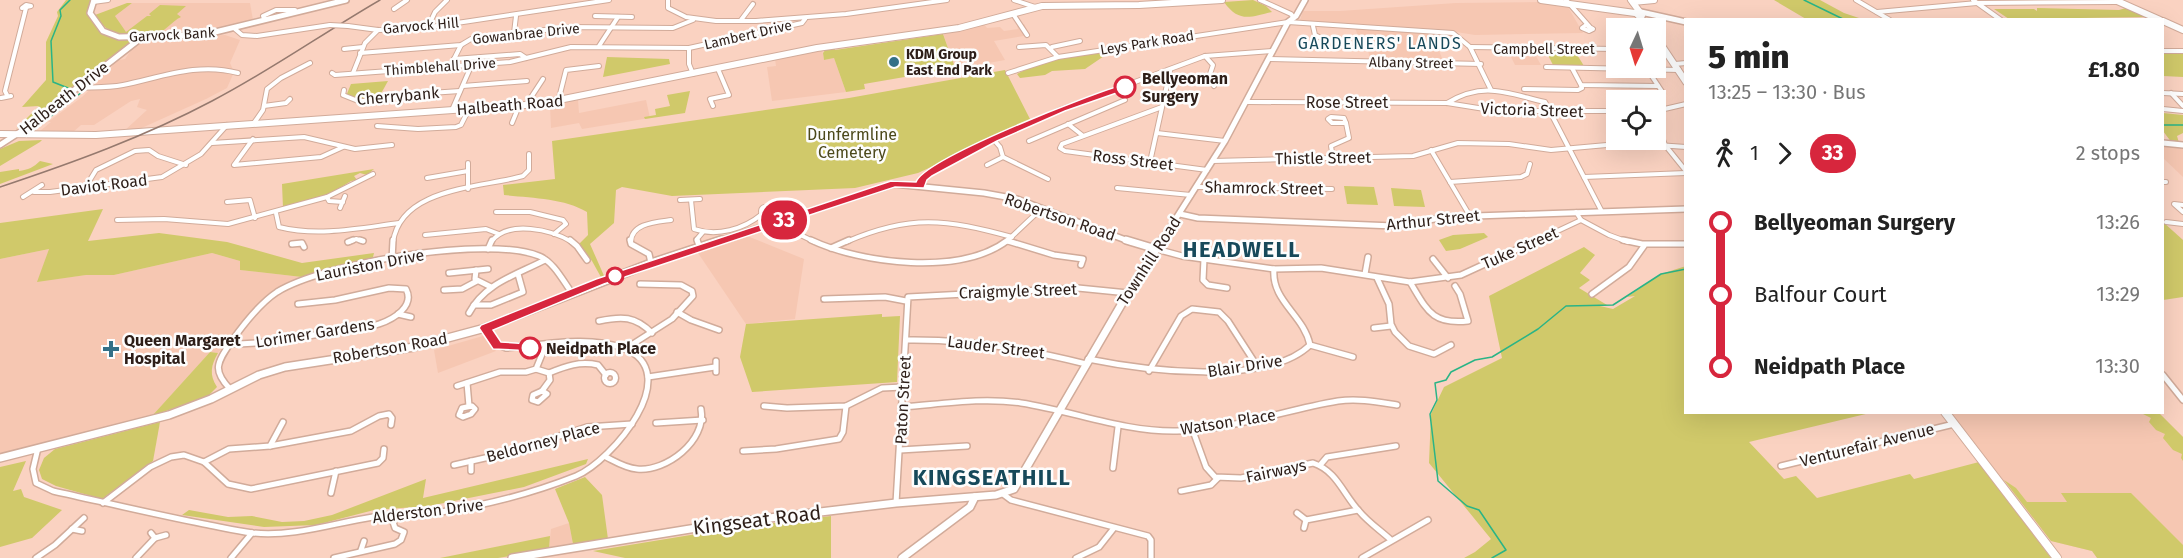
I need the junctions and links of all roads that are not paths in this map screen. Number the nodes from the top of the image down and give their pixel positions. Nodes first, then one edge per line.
1 (108, 0) edge
2 (345, 0) edge
3 (407, 0) edge
4 (447, 0) edge
5 (609, 0) edge
6 (668, 0) edge
7 (947, 0) edge
8 (1014, 0) edge
9 (1222, 0) edge
10 (1260, 0) edge
11 (1305, 0) edge
12 (1541, 0) edge
13 (1595, 0) edge
14 (1654, 0) edge
15 (1856, 0) edge
16 (93, 1) edge
17 (1207, 1) edge
18 (1632, 1) edge
19 (2020, 1) edge
20 (2117, 1) edge
21 (1074, 2) edge
22 (1568, 2) edge
23 (1975, 2) edge
24 (1138, 3) edge
25 (753, 4) dead end
26 (1035, 7) junction
27 (26, 8) dead end
28 (394, 9) dead end
29 (1615, 9) junction
30 (295, 10) dead end
31 (1282, 10) junction
32 (1877, 12) junction
33 (1012, 14) junction
34 (1297, 14) junction
35 (1642, 15) junction
36 (516, 16) junction
37 (595, 16) dead end
38 (618, 17) junction
39 (632, 17) dead end
40 (1644, 18) edge
41 (1887, 18) edge
42 (1998, 18) edge
43 (2154, 18) edge
44 (805, 19) junction
45 (265, 20) junction
46 (693, 20) junction
47 (741, 20) junction
48 (1288, 22) junction
49 (2164, 22) edge
50 (1684, 23) edge
51 (1306, 26) junction
52 (1313, 26) junction
53 (1589, 26) dead end
54 (428, 27) junction
55 (612, 27) junction
56 (235, 28) junction
57 (378, 30) junction
58 (2183, 30) edge
59 (514, 33) junction
60 (1026, 34) dead end
61 (1319, 37) dead end
62 (141, 38) junction
63 (1080, 42) dead end
64 (461, 45) junction
65 (599, 46) junction
66 (1018, 46) dead end
67 (363, 47) junction
68 (1052, 47) junction
69 (1470, 47) junction
70 (689, 48) junction
71 (344, 49) dead end
72 (1606, 49) edge
73 (1273, 51) junction
74 (2164, 51) edge
75 (2183, 51) edge
76 (1666, 52) edge
77 (360, 53) junction
78 (1058, 57) junction
79 (1205, 57) junction
80 (526, 58) junction
81 (454, 59) junction
82 (1269, 59) junction
83 (310, 63) dead end
84 (1684, 63) edge
85 (472, 64) junction
86 (1481, 64) junction
87 (1675, 64) junction
88 (451, 66) junction
89 (599, 66) dead end
90 (1572, 68) junction
91 (1606, 68) edge
92 (718, 69) junction
93 (1549, 69) dead end
94 (1666, 70) edge
95 (1679, 70) junction
96 (1170, 71) junction
97 (238, 73) dead end
98 (353, 73) junction
99 (1008, 73) dead end
100 (693, 74) junction
101 (332, 75) dead end
102 (7, 78) junction
103 (1653, 78) edge
104 (543, 79) dead end
105 (1684, 79) edge
106 (0, 80) edge
107 (527, 81) dead end
108 (1581, 85) junction
109 (1214, 86) dead end
110 (1658, 86) junction
111 (76, 88) junction
112 (462, 88) junction
113 (1524, 89) dead end
114 (344, 90) dead end
115 (1491, 90) junction
116 (1661, 90) edge
117 (2164, 93) edge
118 (2171, 93) junction
119 (2183, 94) edge
120 (1, 98) edge
121 (1125, 100) dead end
122 (288, 102) dead end
123 (558, 102) junction
124 (1247, 102) junction
125 (1447, 103) junction
126 (1684, 104) edge
127 (526, 105) junction
128 (264, 106) junction
129 (519, 106) junction
130 (713, 106) dead end
131 (2183, 106) edge
132 (1162, 107) junction
133 (469, 109) junction
134 (1666, 109) edge
135 (452, 110) junction
136 (2164, 110) edge
137 (1606, 111) edge
138 (2183, 111) edge
139 (1550, 112) junction
140 (254, 123) junction
141 (512, 123) dead end
142 (1346, 123) dead end
143 (1068, 124) junction
144 (226, 125) junction
145 (377, 126) dead end
146 (1157, 133) junction
147 (0, 134) edge
148 (1082, 135) junction
149 (15, 136) junction
150 (253, 139) junction
151 (993, 139) junction
152 (384, 141) dead end
153 (1029, 141) dead end
154 (1225, 141) junction
155 (212, 143) junction
156 (2164, 143) edge
157 (0, 145) edge
158 (392, 145) dead end
159 (1606, 145) edge
160 (2183, 145) edge
161 (1666, 146) edge
162 (343, 147) junction
163 (382, 147) junction
164 (1666, 147) edge
165 (1684, 147) edge
166 (1569, 149) junction
167 (1431, 150) junction
168 (529, 154) dead end
169 (1003, 157) junction
170 (1333, 158) junction
171 (1213, 161) junction
172 (1150, 162) junction
173 (468, 163) dead end
174 (1530, 164) dead end
175 (186, 165) junction
176 (987, 165) dead end
177 (1207, 170) junction
178 (1684, 170) edge
179 (468, 171) junction
180 (1684, 172) edge
181 (373, 174) dead end
182 (1584, 177) junction
183 (427, 178) dead end
184 (1048, 179) dead end
185 (1450, 182) junction
186 (42, 185) dead end
187 (920, 185) junction
188 (1196, 187) junction
189 (85, 188) junction
190 (1117, 188) dead end
191 (468, 189) junction
192 (1332, 189) dead end
193 (34, 192) junction
194 (1191, 195) junction
195 (345, 196) dead end
196 (23, 197) dead end
197 (327, 197) junction
198 (700, 199) dead end
199 (680, 200) dead end
200 (691, 200) junction
201 (226, 202) dead end
202 (343, 202) junction
203 (2183, 205) edge
204 (340, 208) dead end
205 (1042, 208) junction
206 (1684, 209) edge
207 (1601, 210) junction
208 (1576, 212) junction
209 (2183, 212) edge
210 (276, 213) junction
211 (496, 213) dead end
212 (762, 214) dead end
213 (1180, 214) junction
214 (1470, 216) junction
215 (255, 218) junction
216 (117, 220) dead end
217 (671, 220) dead end
218 (1581, 220) junction
219 (780, 222) junction
220 (2166, 222) dead end
221 (399, 223) junction
222 (2183, 224) edge
223 (363, 228) junction
224 (311, 231) junction
225 (703, 232) junction
226 (499, 234) junction
227 (554, 234) junction
228 (425, 235) dead end
229 (356, 239) junction
230 (1010, 239) junction
231 (363, 241) dead end
232 (348, 242) dead end
233 (292, 244) dead end
234 (1684, 244) edge
235 (1644, 246) junction
236 (700, 248) junction
237 (830, 248) junction
238 (488, 249) junction
239 (1156, 249) junction
240 (1368, 257) dead end
241 (1433, 259) dead end
242 (392, 260) junction
243 (545, 260) junction
244 (587, 260) dead end
245 (1204, 260) junction
246 (651, 263) junction
247 (1081, 265) dead end
248 (1274, 269) junction
249 (476, 270) junction
250 (488, 270) dead end
251 (449, 273) dead end
252 (518, 274) junction
253 (1365, 274) junction
254 (1377, 278) junction
255 (1448, 278) junction
256 (477, 281) junction
257 (1410, 282) junction
258 (640, 284) dead end
259 (1455, 286) dead end
260 (491, 287) junction
261 (1227, 288) dead end
262 (444, 290) dead end
263 (572, 293) junction
264 (1128, 293) junction
265 (1470, 294) dead end
266 (1592, 294) dead end
267 (1461, 295) junction
268 (824, 299) dead end
269 (907, 299) junction
270 (298, 304) dead end
271 (474, 304) junction
272 (677, 312) junction
273 (469, 313) dead end
274 (398, 314) junction
275 (411, 317) dead end
276 (599, 321) dead end
277 (706, 324) junction
278 (1391, 326) junction
279 (485, 328) junction
280 (1374, 328) dead end
281 (699, 330) dead end
282 (719, 330) dead end
283 (652, 333) junction
284 (906, 340) junction
285 (231, 344) junction
286 (1310, 345) junction
287 (1451, 345) dead end
288 (545, 347) junction
289 (624, 349) junction
290 (1353, 357) dead end
291 (1087, 362) junction
292 (1257, 366) junction
293 (716, 367) dead end
294 (536, 369) junction
295 (1149, 371) junction
296 (549, 373) junction
297 (606, 375) dead end
298 (2164, 376) edge
299 (648, 377) junction
300 (467, 383) junction
301 (457, 386) dead end
302 (903, 387) junction
303 (230, 389) junction
304 (542, 391) dead end
305 (2183, 400) edge
306 (1397, 405) dead end
307 (468, 406) dead end
308 (764, 406) dead end
309 (846, 406) junction
310 (903, 407) junction
311 (776, 408) junction
312 (701, 409) dead end
313 (1060, 411) junction
314 (1946, 414) edge
315 (772, 416) dead end
316 (703, 420) junction
317 (283, 422) dead end
318 (656, 423) dead end
319 (632, 424) junction
320 (1954, 424) junction
321 (391, 425) dead end
322 (1118, 427) junction
323 (1193, 431) junction
324 (758, 443) dead end
325 (270, 446) junction
326 (967, 446) dead end
327 (1396, 446) dead end
328 (39, 448) junction
329 (384, 449) dead end
330 (900, 450) junction
331 (757, 451) junction
332 (743, 452) dead end
333 (606, 456) junction
334 (0, 458) edge
335 (471, 461) junction
336 (204, 462) junction
337 (1321, 464) junction
338 (454, 465) dead end
339 (1781, 466) dead end
340 (1113, 468) dead end
341 (336, 471) junction
342 (471, 471) dead end
343 (1218, 478) junction
344 (1180, 491) dead end
345 (331, 493) dead end
346 (1003, 494) junction
347 (975, 497) junction
348 (103, 503) junction
349 (896, 503) junction
350 (1358, 510) junction
351 (1297, 513) dead end
352 (396, 514) junction
353 (84, 518) dead end
354 (1306, 520) junction
355 (1428, 520) dead end
356 (1114, 528) junction
357 (1304, 528) dead end
358 (72, 529) junction
359 (82, 531) dead end
360 (252, 533) junction
361 (166, 535) dead end
362 (1391, 540) junction
363 (364, 541) dead end
364 (362, 550) junction
365 (36, 558) edge
366 (136, 558) edge
367 (231, 558) edge
368 (334, 558) edge
369 (512, 558) edge
370 (902, 558) edge
371 (1076, 558) edge
372 (1151, 558) edge
373 (1362, 558) edge
374 (2057, 558) edge

1 - 16 street
2 - 45 street, Garvock Bank
3 - 28 street
4 - 54 street
5 - 36 street, Garvock Hill
6 - 46 street
7 - 44 street
8 - 26 street
9 - 17 main road, Halbeath Road
10 - 31 street
11 - 34 street
12 - 22 main road
13 - 29 main road
14 - 18 main road
15 - 32 street
16 - 62 street, Garvock Bank
17 - 24 main road, Halbeath Road
18 - 29 main road
18 - 35 main road
19 - 20 street
19 - 23 street
20 - 43 main road
21 - 24 main road, Halbeath Road
21 - 26 main road, Halbeath Road
22 - 29 main road
22 - 53 street
23 - 32 street
23 - 42 street
25 - 47 street
26 - 33 main road, Halbeath Road
27 - 102 street
29 - 35 main road
30 - 45 street
31 - 34 street
31 - 34 street
32 - 41 street
33 - 60 street
33 - 92 main road, Halbeath Road
34 - 48 street
34 - 51 street
35 - 40 main road
35 - 50 street
36 - 54 street, Garvock Hill
36 - 59 street
37 - 38 street
38 - 39 street
38 - 55 street
44 - 47 street
44 - 70 street, Lambert Drive
45 - 56 street, Garvock Bank
46 - 47 street
46 - 55 street, Gowanbrae Drive
48 - 51 street
48 - 73 street, Townhill Road
48 - 78 street, Leys Park Road
49 - 58 main road
51 - 52 street
52 - 61 street
52 - 69 street
54 - 57 street, Garvock Hill
55 - 59 street, Gowanbrae Drive
55 - 65 street
56 - 57 street, Garvock Hill, bridge
56 - 62 street, Garvock Bank
57 - 67 street
59 - 64 street, Gowanbrae Drive
62 - 111 street, Halbeath Drive
63 - 68 street
64 - 77 street, Gowanbrae Drive
64 - 81 street
65 - 70 street, Lambert Drive
65 - 80 street, Thimblehall Drive
66 - 68 street
67 - 71 street
67 - 77 street
68 - 78 street
69 - 72 street, Campbell Street
69 - 86 street
70 - 100 street, Lambert Drive
73 - 79 street
73 - 82 street, Townhill Road
74 - 75 street
76 - 87 main road
77 - 98 street
78 - 99 street, Leys Park Road
79 - 96 street
79 - 109 street
80 - 81 street, Thimblehall Drive
80 - 85 street, Thimblehall Drive
81 - 88 street
82 - 86 street, Albany Street
82 - 124 street, Townhill Road
83 - 128 street
84 - 87 street
85 - 88 street, Thimblehall Drive
85 - 112 street, Cherrybank
86 - 115 street
87 - 95 main road
88 - 98 street, Thimblehall Drive
89 - 123 street
90 - 91 street
90 - 93 street
90 - 108 street
92 - 100 main road, Halbeath Road
92 - 130 street
94 - 95 street
95 - 105 main road
96 - 132 street
96 - 151 street
97 - 111 street
98 - 101 street, Thimblehall Drive
100 - 123 main road, Halbeath Road
102 - 106 street
102 - 120 street
103 - 110 street
104 - 127 street
107 - 112 street, Cherrybank
108 - 110 street
108 - 113 street
110 - 116 street
111 - 149 street, Halbeath Drive
112 - 114 street, Cherrybank
112 - 135 street, Cherrybank
115 - 125 street
115 - 139 street
117 - 118 street
118 - 119 street
118 - 131 street
121 - 143 street
122 - 128 street
123 - 127 main road, Halbeath Road
124 - 125 street, Rose Street
124 - 154 street, Townhill Road
125 - 139 street, Victoria Street
126 - 134 street
127 - 129 main road, Halbeath Road
128 - 140 street
129 - 133 main road, Halbeath Road
129 - 141 street
132 - 146 street
132 - 148 street
133 - 135 main road, Halbeath Road
133 - 145 street
135 - 140 main road, Halbeath Road
136 - 138 street
137 - 139 street, Victoria Street
139 - 166 street
140 - 144 main road, Halbeath Road
142 - 170 street
143 - 148 street
143 - 153 street
144 - 149 main road, Halbeath Road
144 - 155 street, Daviot Road
146 - 154 street
146 - 172 street
147 - 149 main road, Halbeath Road
148 - 172 street, Ross Street
149 - 157 street, Halbeath Drive
150 - 155 street
150 - 162 street
150 - 162 street
151 - 169 street
151 - 187 street
152 - 163 street
154 - 171 street, Townhill Road
155 - 175 street, Daviot Road
156 - 160 street
158 - 163 street
159 - 166 street, Thistle Street
161 - 165 street, Thistle Street
162 - 163 street
164 - 178 street
166 - 167 street, Thistle Street
166 - 182 street
167 - 170 street, Thistle Street
167 - 185 street
168 - 191 street
169 - 176 street
169 - 184 street
170 - 171 street, Thistle Street
171 - 177 street, Townhill Road
172 - 177 street, Ross Street
173 - 179 street
174 - 185 street
175 - 189 street, Daviot Road
175 - 189 street
177 - 188 street, Townhill Road
179 - 183 street
179 - 191 street
180 - 182 street
181 - 197 street
182 - 207 street
185 - 214 street
186 - 193 street, Daviot Road
187 - 205 street, Robertson Road
187 - 219 street, Robertson Road
188 - 192 street, Shamrock Street
188 - 194 street, Townhill Road
189 - 193 street, Daviot Road
190 - 194 street
191 - 221 street
193 - 196 street, Daviot Road
194 - 213 street, Townhill Road
195 - 202 street
197 - 202 street
197 - 210 street
198 - 200 street
199 - 200 street
200 - 225 street
201 - 215 street
202 - 204 street
203 - 209 street
205 - 230 street
205 - 239 street, Robertson Road
206 - 207 street, Arthur Street
207 - 208 street, Arthur Street
208 - 214 street, Arthur Street
208 - 218 street
210 - 215 street
210 - 224 street
211 - 227 street
212 - 225 street
213 - 214 street, Arthur Street
213 - 239 street, Townhill Road
215 - 216 street
217 - 246 street
218 - 235 street
218 - 255 street, Tuke Street
219 - 236 street, Robertson Road
219 - 237 street
220 - 222 street
221 - 223 street
221 - 242 street
223 - 224 street
223 - 229 street
224 - 233 street
225 - 236 street
226 - 227 street
226 - 228 street
226 - 238 street
227 - 244 street
229 - 231 street
229 - 232 street
230 - 237 street
230 - 237 street
230 - 247 street
234 - 235 street
235 - 266 street
236 - 246 street, Robertson Road
238 - 242 street, Lauriston Drive
238 - 243 street, Lauriston Drive
239 - 245 street, Tuke Street
239 - 264 street, Townhill Road
240 - 253 street
241 - 255 street
242 - 285 street, Lauriston Drive
243 - 252 street
243 - 263 street, Lauriston Drive
245 - 248 street, Tuke Street
245 - 261 street
246 - 263 street, Robertson Road
248 - 253 street, Tuke Street
248 - 286 street
249 - 250 street
249 - 251 street
249 - 256 street
252 - 260 street
252 - 271 street
253 - 254 street, Tuke Street
254 - 257 street, Tuke Street
254 - 278 street
255 - 257 street, Tuke Street
256 - 260 street
256 - 262 street
257 - 267 street
258 - 272 street
259 - 267 street
260 - 271 street
263 - 279 street, Robertson Road
264 - 269 street, Craigmyle Street
264 - 291 street, Townhill Road
265 - 267 street
268 - 269 street, Craigmyle Street
269 - 284 street, Paton Street
270 - 274 street, Lorimer Gardens
271 - 273 street
272 - 277 street
272 - 283 street
274 - 275 street
274 - 285 street, Lorimer Gardens
276 - 283 street
277 - 281 street
277 - 282 street
278 - 280 street
278 - 287 street
279 - 288 street
279 - 303 street, Robertson Road
283 - 289 street
284 - 291 street, Lauder Street
284 - 302 street, Paton Street
285 - 303 street, Lauriston Drive
286 - 290 street
286 - 292 street, Blair Drive
288 - 289 street
288 - 294 street
289 - 299 street
291 - 295 street, Blair Drive
291 - 313 street, Townhill Road
292 - 295 street, Blair Drive
292 - 295 street
293 - 299 street
294 - 296 street
294 - 300 street
296 - 297 street
296 - 304 street
298 - 305 street
299 - 319 street, Alderston Drive
300 - 301 street
300 - 307 street
302 - 309 street
302 - 310 street, Paton Street
303 - 328 street, Robertson Road
306 - 323 street, Watson Place
308 - 311 street
309 - 311 street
309 - 331 street
310 - 313 street, Watson Place
310 - 330 street, Paton Street
311 - 315 street
312 - 316 street
313 - 322 street, Watson Place
313 - 346 street, Townhill Road
314 - 320 main road
316 - 318 street
316 - 333 street
317 - 325 street
319 - 333 street, Alderston Drive
319 - 335 street, Beldorney Place
320 - 339 street, Venturefair Avenue
320 - 374 main road
321 - 325 street
322 - 323 street, Watson Place
322 - 340 street
323 - 343 street
324 - 331 street
325 - 336 street
326 - 330 street
327 - 337 street
328 - 334 street, Robertson Road
328 - 348 street, Alderston Drive
329 - 341 street
330 - 349 street, Paton Street
331 - 332 street
333 - 352 street, Alderston Drive
335 - 338 street, Beldorney Place
335 - 342 street
336 - 341 street
336 - 348 street
337 - 343 street, Fairways
337 - 350 street, Fairways
341 - 345 street
343 - 344 street, Fairways
346 - 347 street, Kingseat Road
346 - 356 street
347 - 349 street, Kingseat Road
347 - 370 street
348 - 360 street, Alderston Drive
349 - 369 street, Kingseat Road
350 - 354 street
350 - 362 street, Fairways
351 - 354 street
352 - 360 street, Alderston Drive
352 - 364 street
353 - 358 street
354 - 357 street
355 - 362 street
356 - 371 street
356 - 372 street
358 - 359 street
358 - 365 street
360 - 367 street
361 - 366 street
362 - 373 street
363 - 364 street
364 - 368 street

